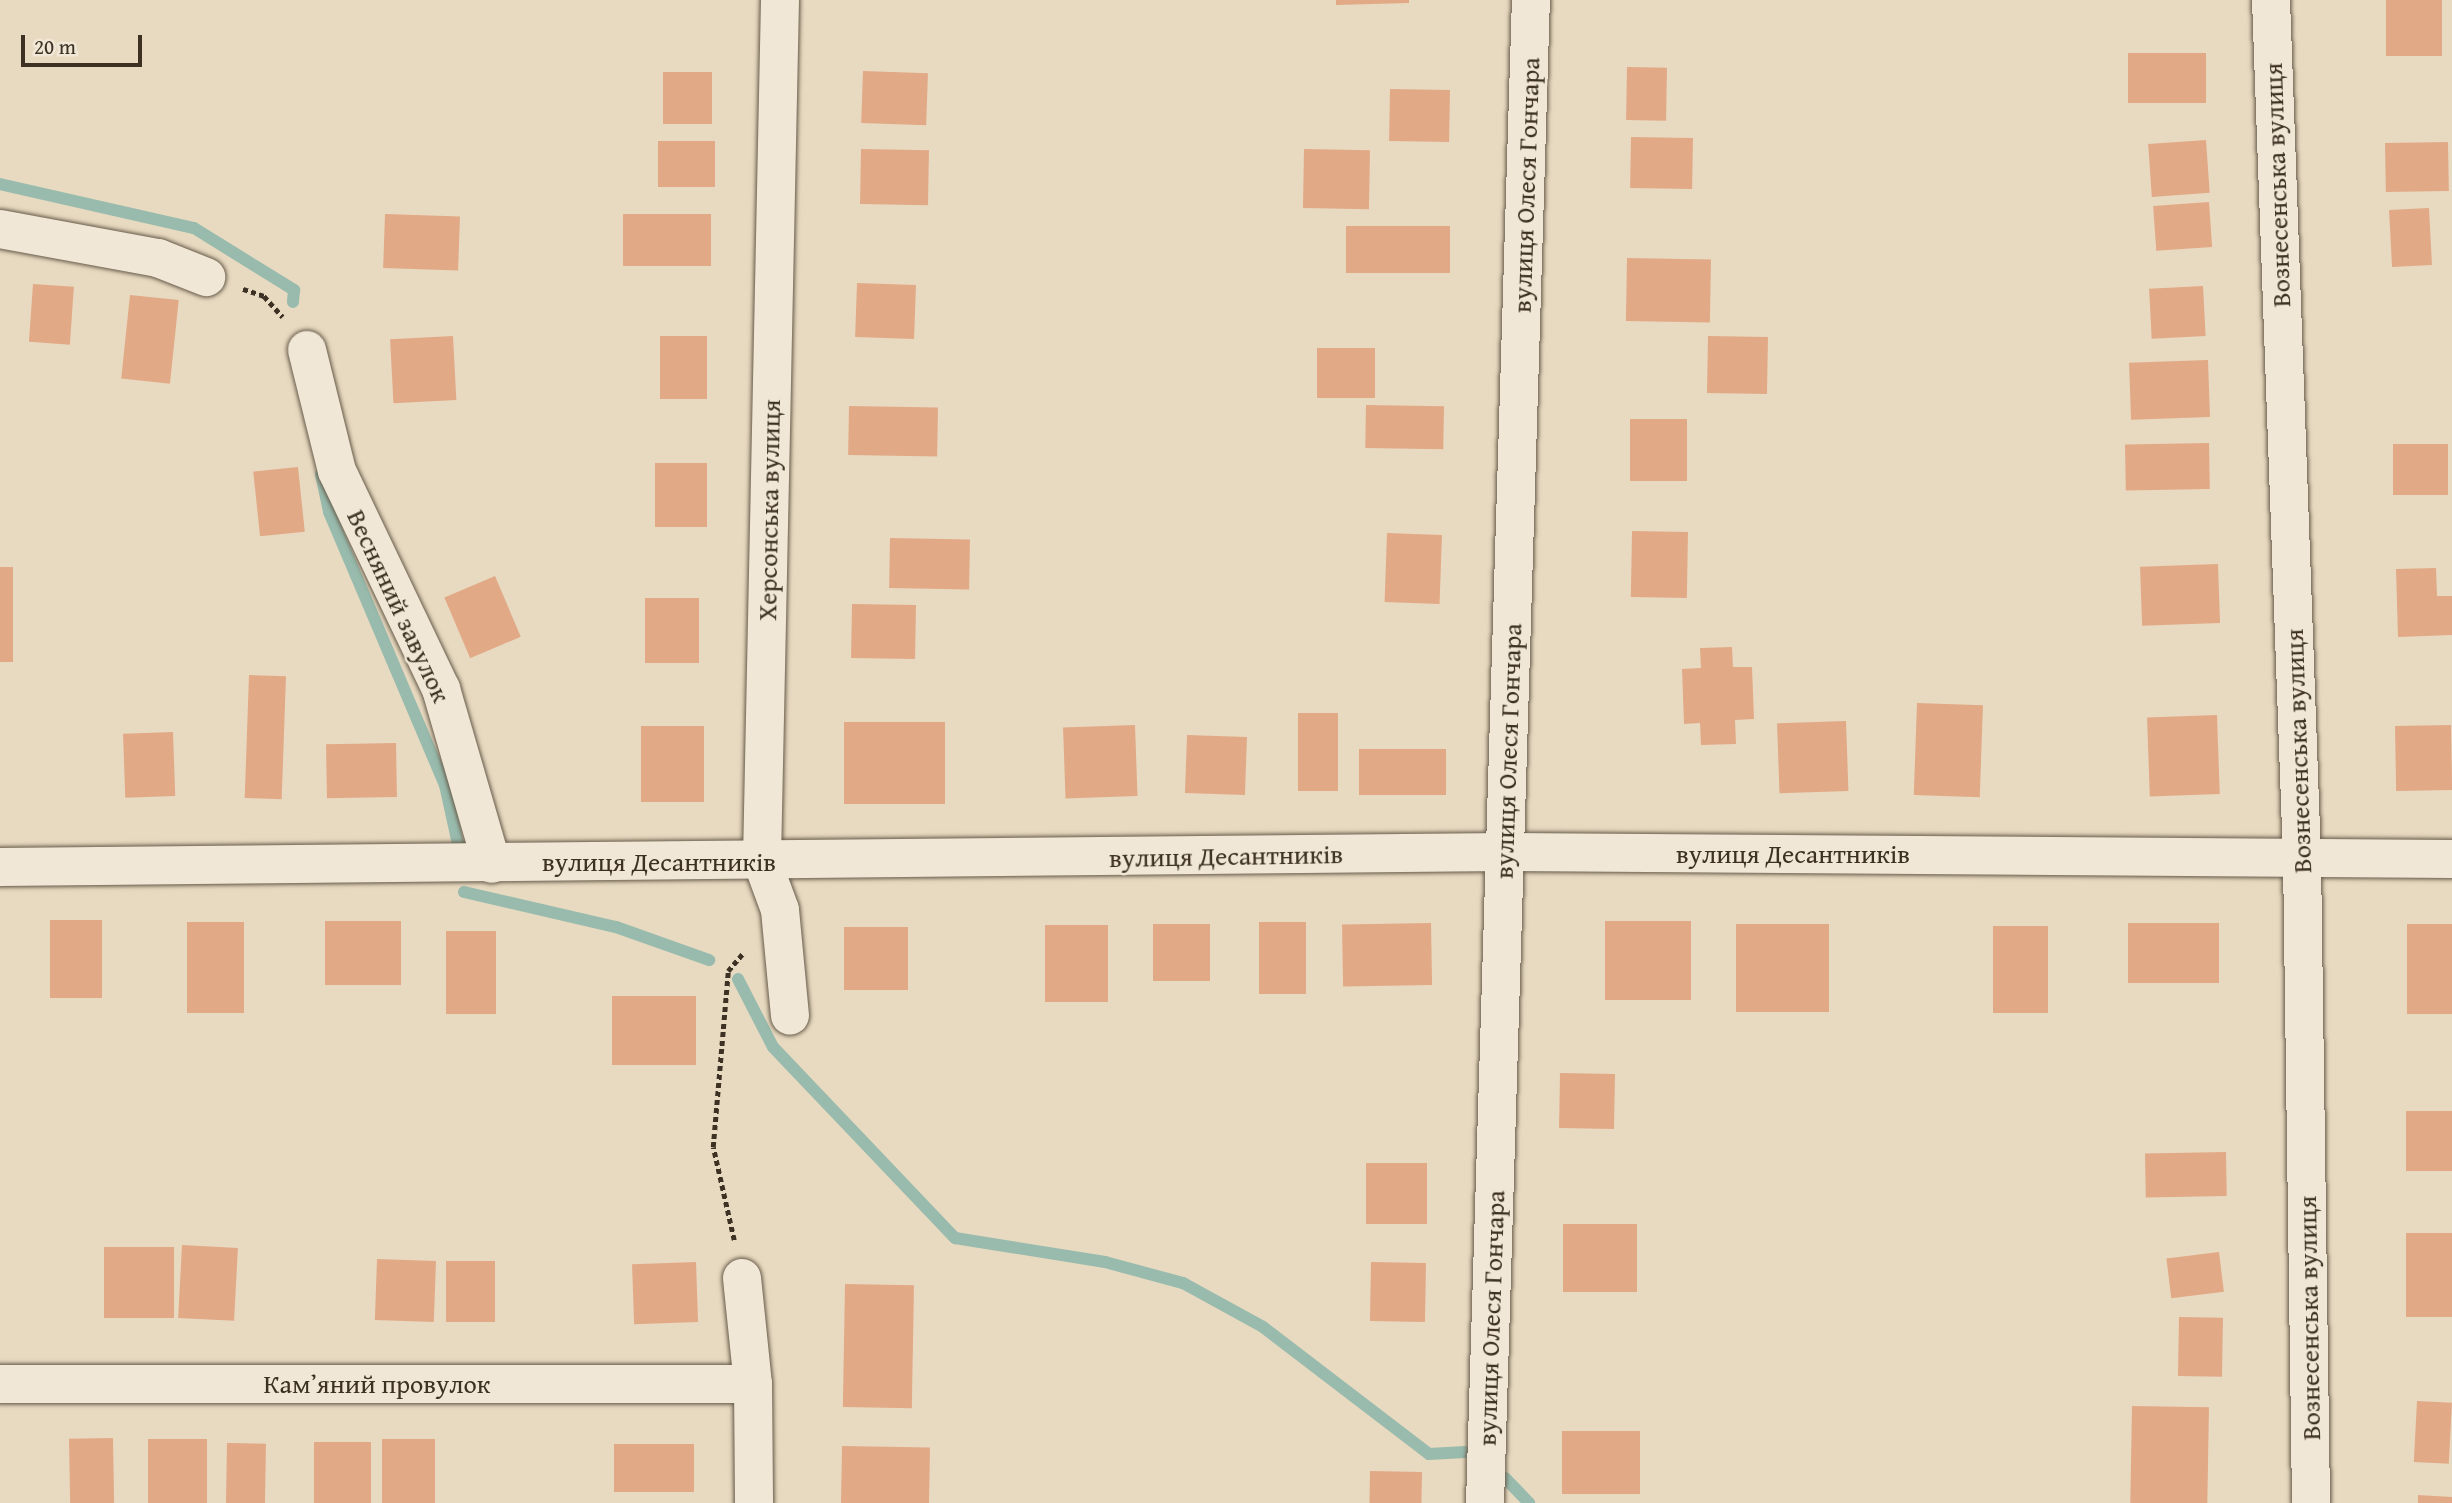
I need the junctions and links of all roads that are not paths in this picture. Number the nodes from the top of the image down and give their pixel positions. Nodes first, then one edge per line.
1 (780, 0) edge
2 (1531, 0) edge
3 (2271, 0) edge
4 (0, 229) edge
5 (206, 277) road end
6 (307, 350) road end
7 (1505, 852) junction
8 (2302, 858) junction
9 (2452, 859) edge
10 (762, 861) junction
11 (492, 863) junction
12 (0, 867) edge
13 (790, 1016) dead end
14 (742, 1278) road end
15 (0, 1384) edge
16 (753, 1384) junction
17 (754, 1503) edge
18 (1485, 1503) edge
19 (2311, 1503) edge

1 - 10 street, Херсонська вулиця
2 - 7 street, вулиця Олеся Гончара
3 - 8 street, Вознесенська вулиця
4 - 5 street
6 - 11 street, Весняний завулок
7 - 8 street, вулиця Десантників
7 - 10 street, вулиця Десантників
7 - 18 street, вулиця Олеся Гончара
8 - 9 street, вулиця Десантників
8 - 19 street, Вознесенська вулиця
10 - 11 street, вулиця Десантників
10 - 13 street, Херсонська вулиця
11 - 12 street, вулиця Десантників
14 - 16 street
15 - 16 street, Камʼяний провулок
16 - 17 street

